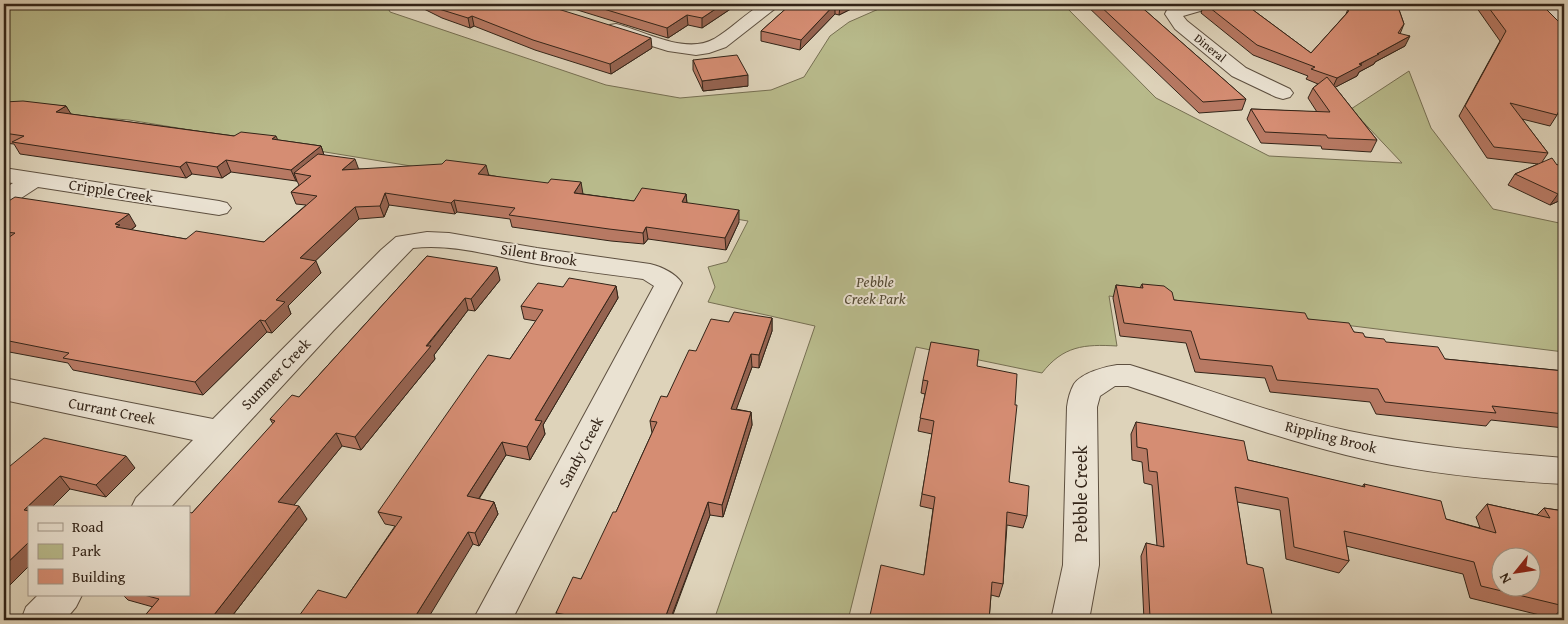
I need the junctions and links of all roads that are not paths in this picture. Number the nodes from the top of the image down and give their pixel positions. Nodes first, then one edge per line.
1 (773, 4) edge
2 (1208, 4) edge
3 (1548, 4) edge
4 (1564, 20) edge
5 (600, 24) edge
6 (1283, 93) dead end
7 (4, 175) edge
8 (35, 179) junction
9 (4, 199) edge
10 (219, 208) dead end
11 (405, 242) joint
12 (669, 283) joint
13 (1105, 378) joint
14 (4, 389) edge
15 (220, 433) junction
16 (1564, 471) edge
17 (150, 506) edge
18 (62, 596) edge
19 (40, 620) edge
20 (492, 620) edge
21 (1070, 620) edge

1 - 5 street
2 - 6 street, Dineral
3 - 4 street
7 - 8 street, Cripple Creek
8 - 9 street
8 - 10 street, Cripple Creek
11 - 12 street, Silent Brook
11 - 15 street, Summer Creek
12 - 20 street, Sandy Creek
13 - 16 street, Rippling Brook
13 - 21 street, Pebble Creek
14 - 15 street, Currant Creek
15 - 17 street, Summer Creek
18 - 19 street

